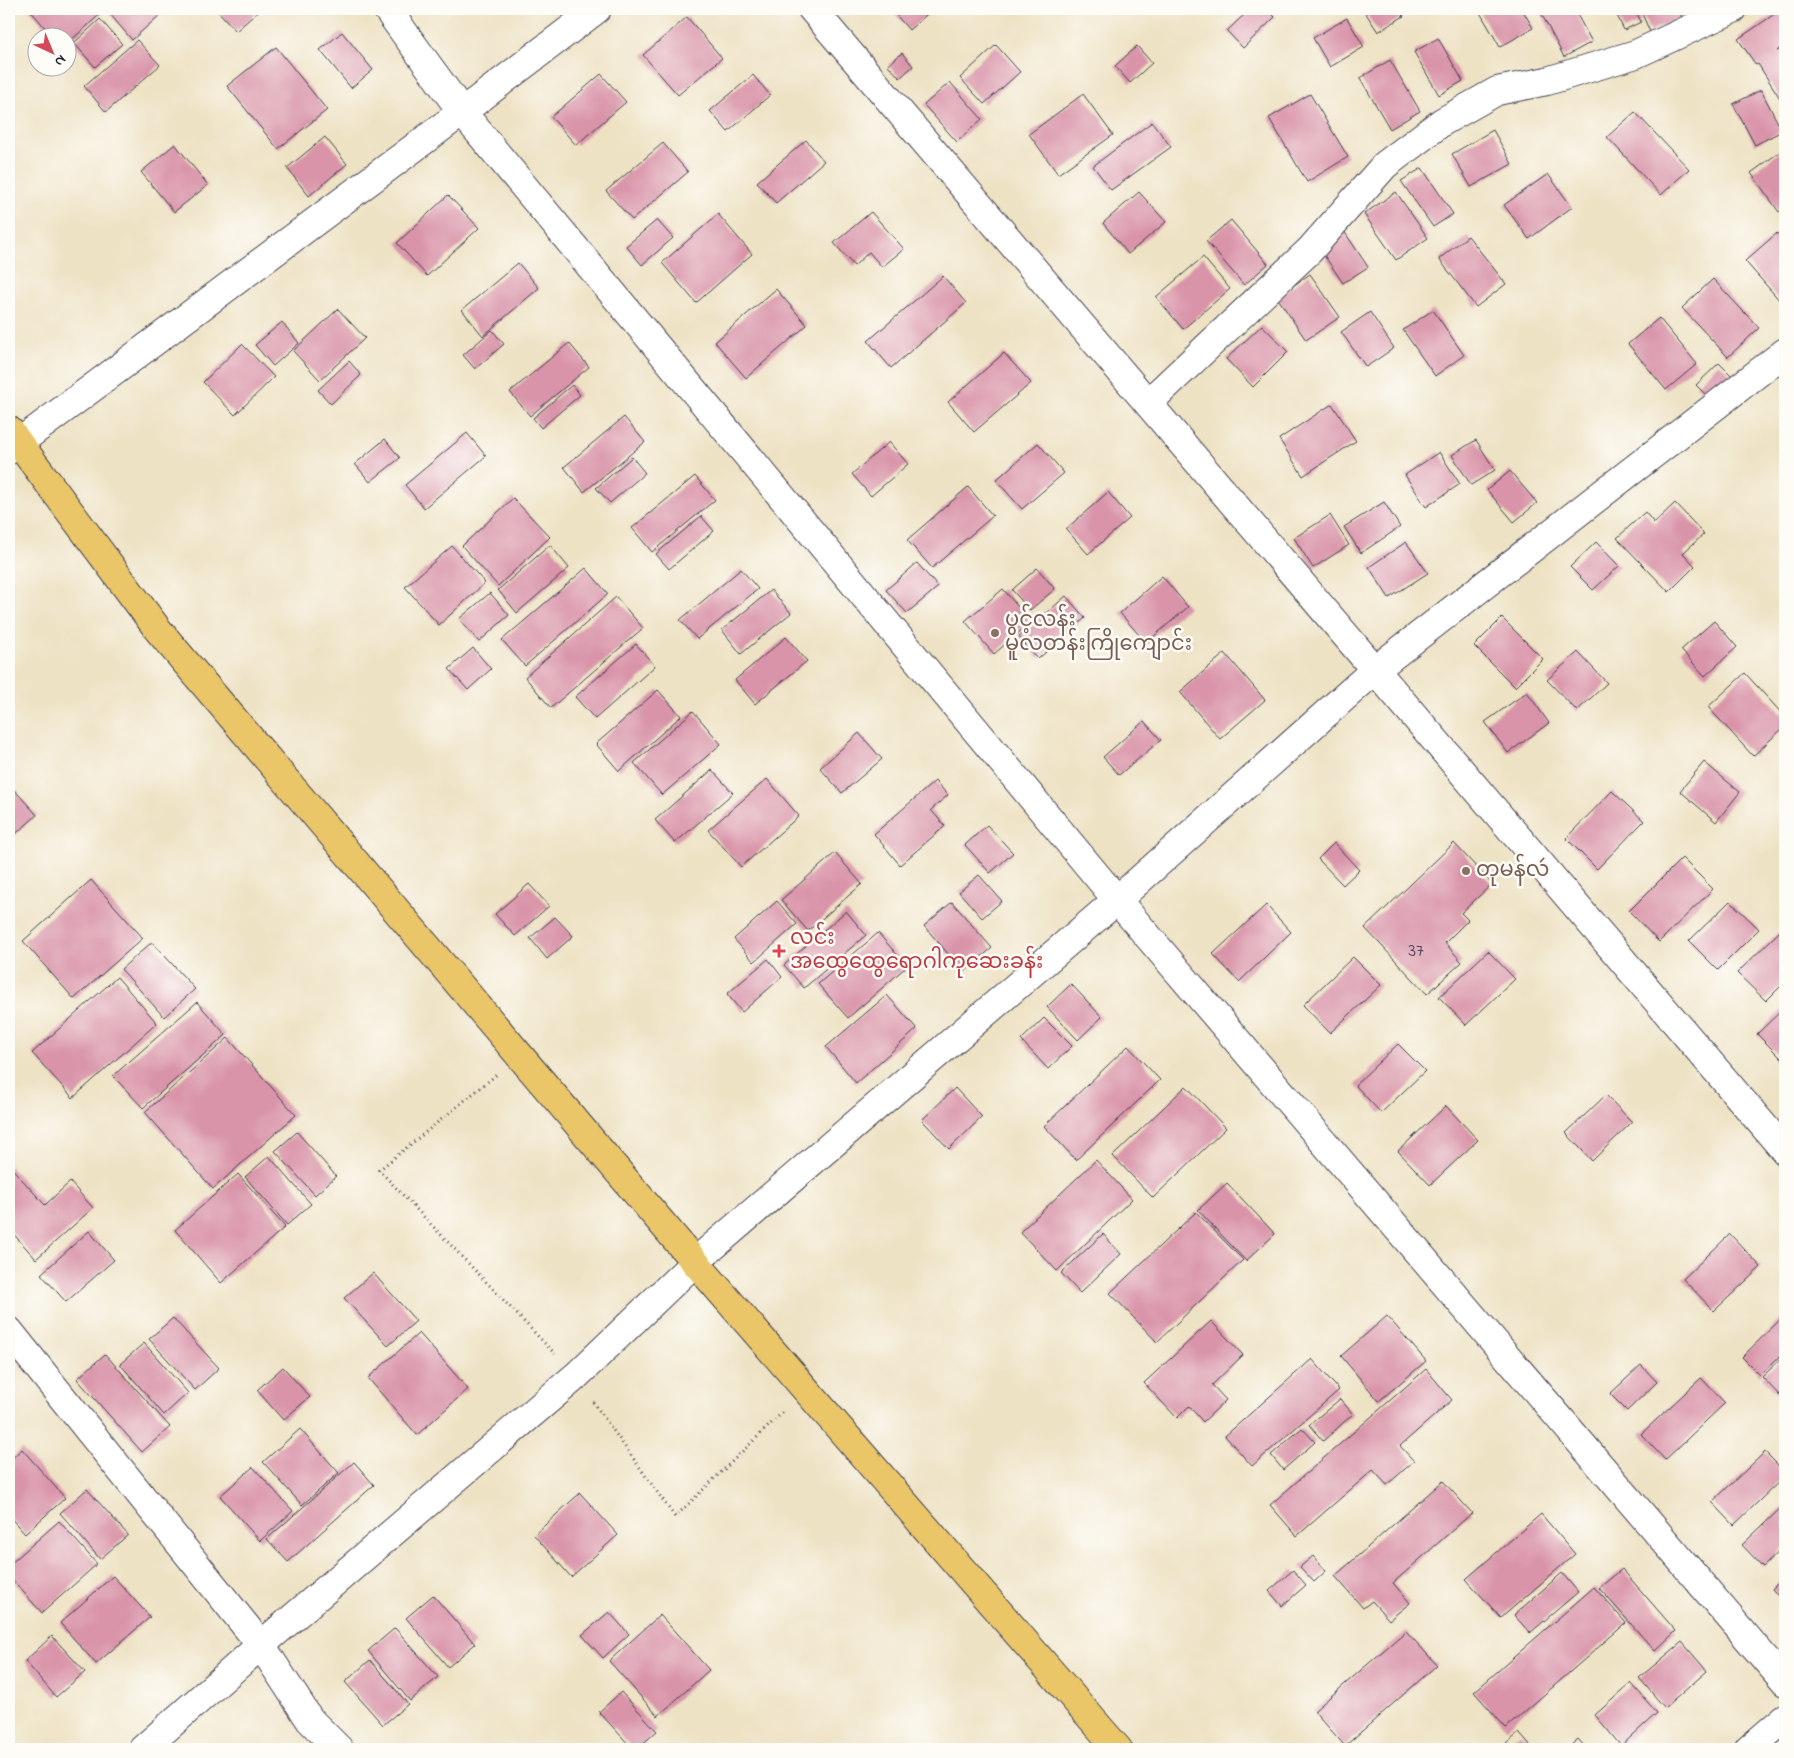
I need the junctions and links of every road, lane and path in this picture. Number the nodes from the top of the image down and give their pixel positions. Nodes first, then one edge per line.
1 (387, 9) edge
2 (597, 9) edge
3 (812, 9) edge
4 (1734, 9) edge
5 (462, 112) junction
6 (1785, 352) edge
7 (1148, 403) junction
8 (12, 441) edge
9 (1376, 669) junction
10 (1117, 900) junction
11 (520, 1056) junction
12 (1785, 1150) edge
13 (695, 1262) junction
14 (9, 1331) edge
15 (576, 1376) junction
16 (806, 1390) junction
17 (261, 1645) junction
18 (1785, 1682) edge
19 (1785, 1718) edge
20 (143, 1749) edge
21 (339, 1749) edge
22 (1118, 1749) edge
23 (1749, 1749) edge

1 - 5 street
2 - 5 street
3 - 7 street
4 - 7 street
5 - 8 street
5 - 10 street
6 - 9 street
7 - 9 street
8 - 11 main road
9 - 10 street
9 - 12 street
10 - 13 street
10 - 18 street
11 - 13 main road
11 - 15 path
13 - 15 street
13 - 16 main road
14 - 17 street
15 - 16 path
15 - 17 street
16 - 22 main road
17 - 20 street
17 - 21 street
19 - 23 street

